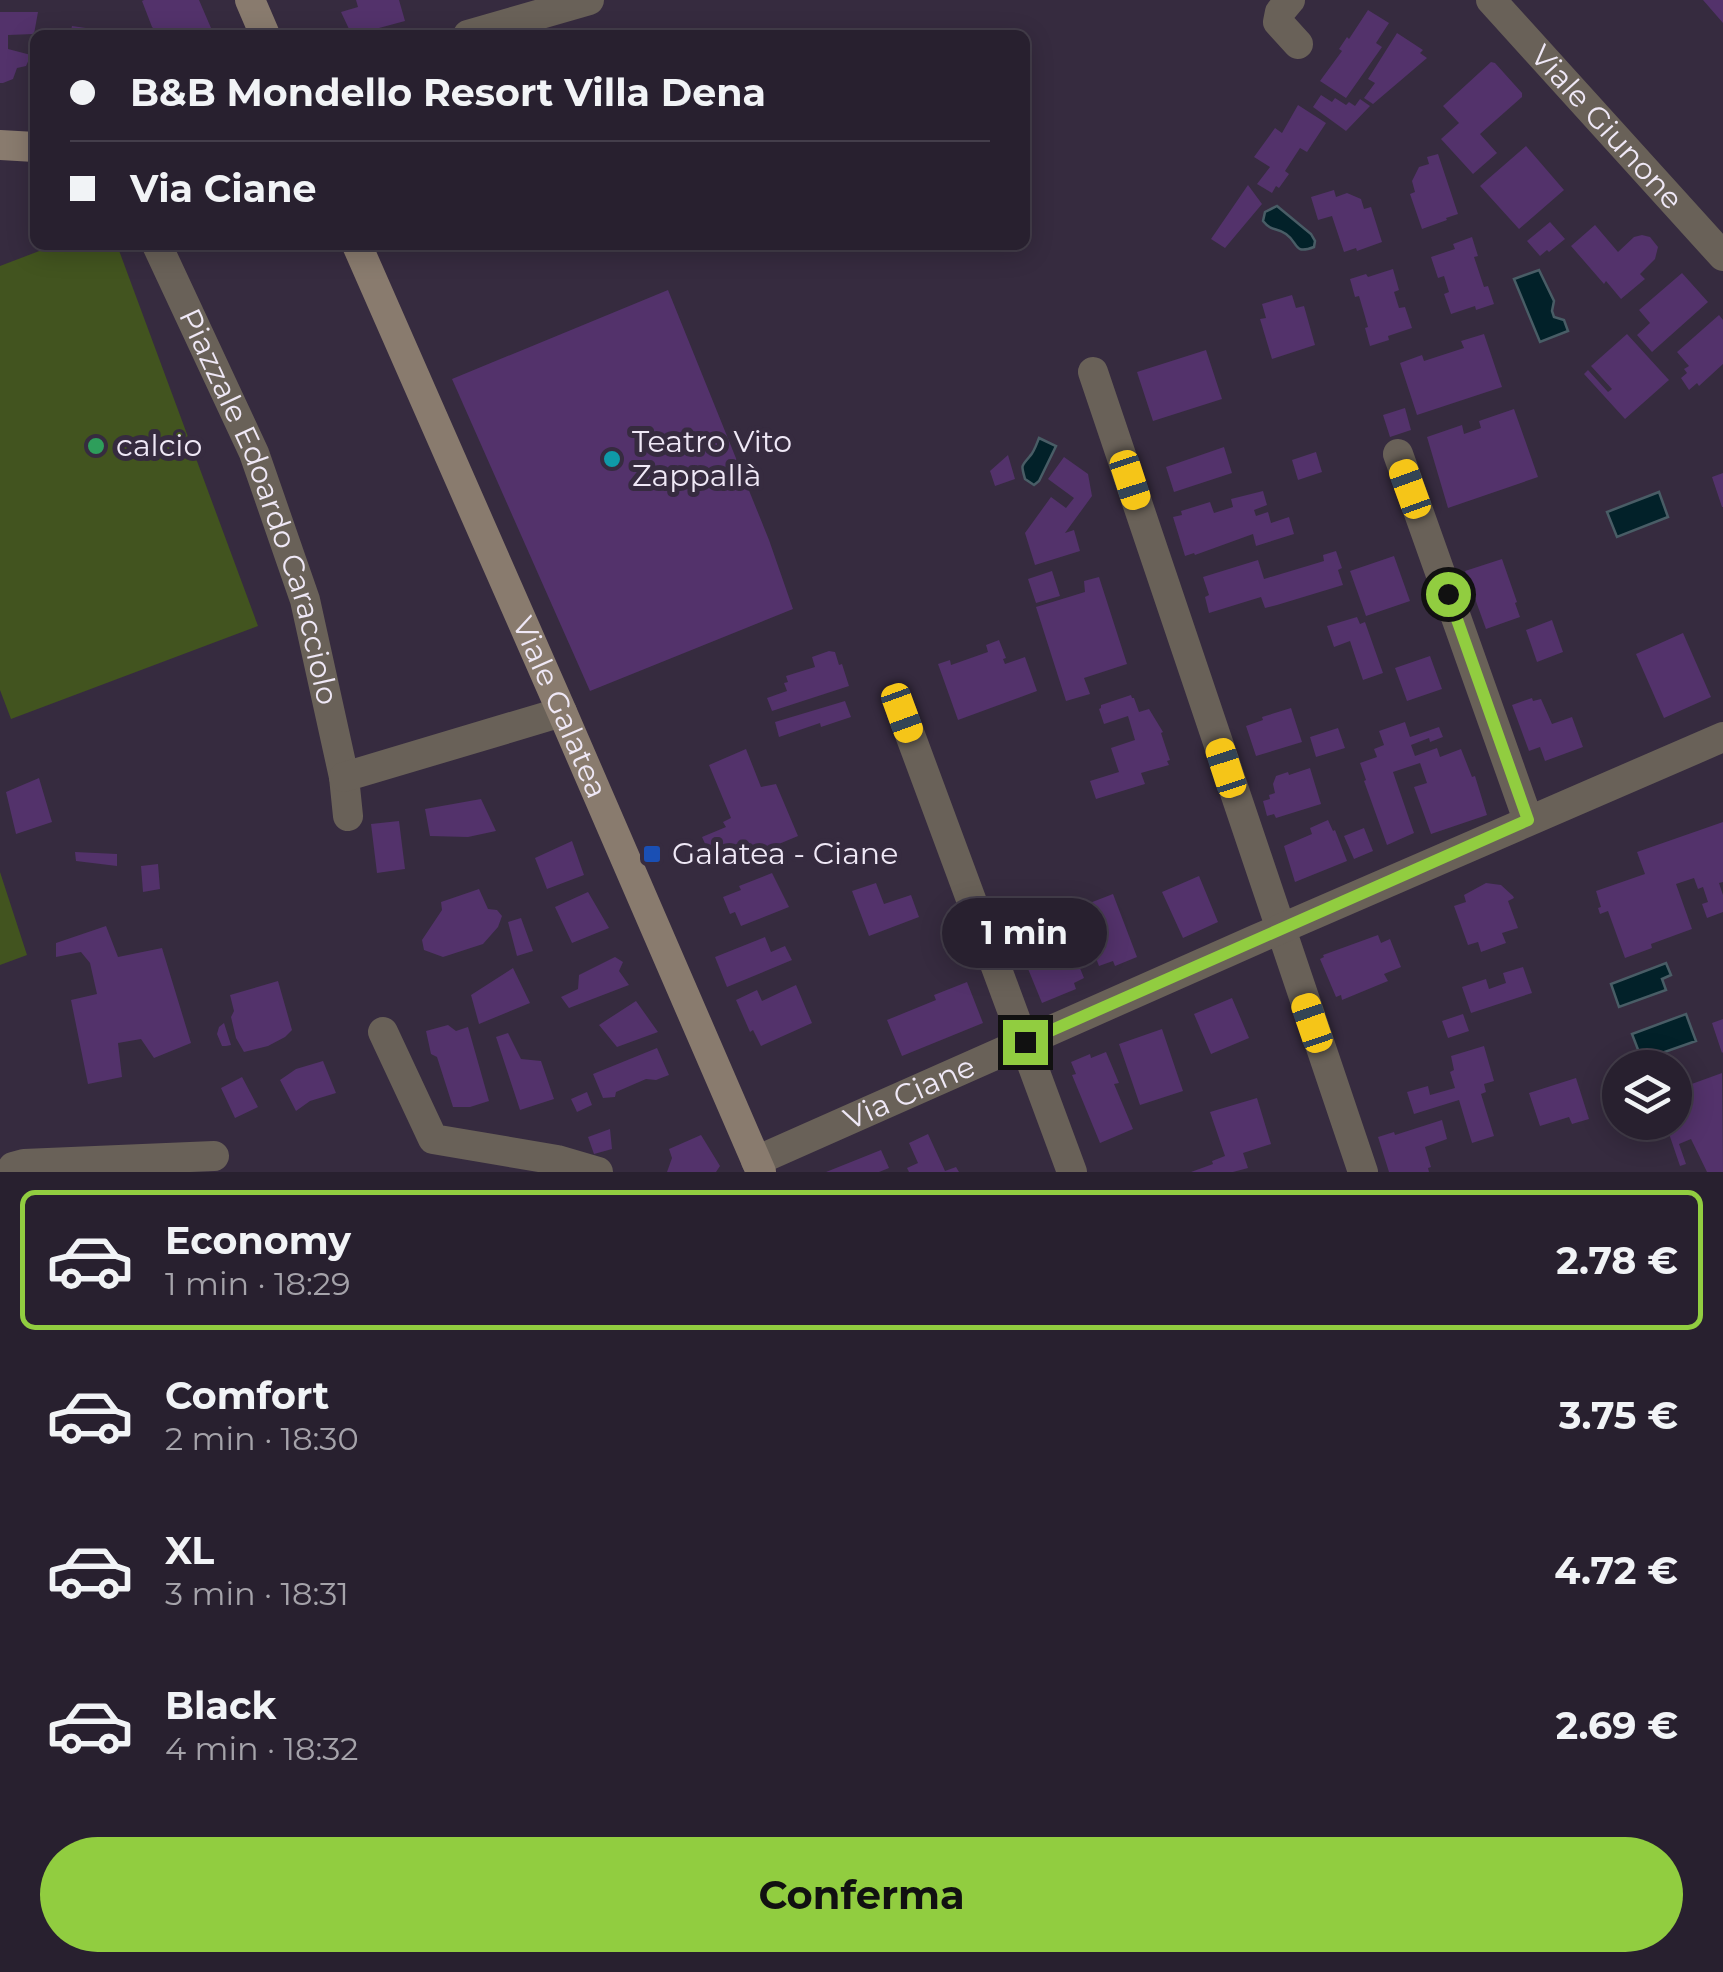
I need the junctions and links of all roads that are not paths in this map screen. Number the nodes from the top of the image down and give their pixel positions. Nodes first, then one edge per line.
1 (250, 0) edge
2 (590, 0) edge
3 (1290, 0) edge
4 (1490, 0) edge
5 (264, 30) edge
6 (485, 30) edge
7 (1298, 44) dead end
8 (0, 144) edge
9 (30, 147) edge
10 (159, 250) edge
11 (359, 250) edge
12 (1723, 256) edge
13 (1093, 372) dead end
14 (1398, 454) dead end
15 (562, 712) junction
16 (902, 713) dead end
17 (1723, 737) edge
18 (344, 777) junction
19 (348, 816) dead end
20 (1528, 820) junction
21 (1279, 929) junction
22 (382, 1032) dead end
23 (1025, 1042) junction
24 (214, 1156) dead end
25 (758, 1167) edge
26 (10, 1172) edge
27 (598, 1172) edge
28 (1072, 1172) edge
29 (1363, 1172) edge

1 - 5 main road
2 - 6 street
3 - 7 street
4 - 12 street, Viale Giunone
8 - 9 main road
10 - 18 street, Piazzale Edoardo Caracciolo
11 - 15 main road, Viale Galatea
13 - 21 street
14 - 20 street
15 - 18 street
15 - 25 main road, Viale Galatea
16 - 23 street
17 - 20 street, Via Ciane
18 - 19 street, Piazzale Edoardo Caracciolo
20 - 21 street, Via Ciane
21 - 23 street, Via Ciane
21 - 29 street
22 - 27 street
23 - 25 street, Via Ciane
23 - 28 street
24 - 26 street

